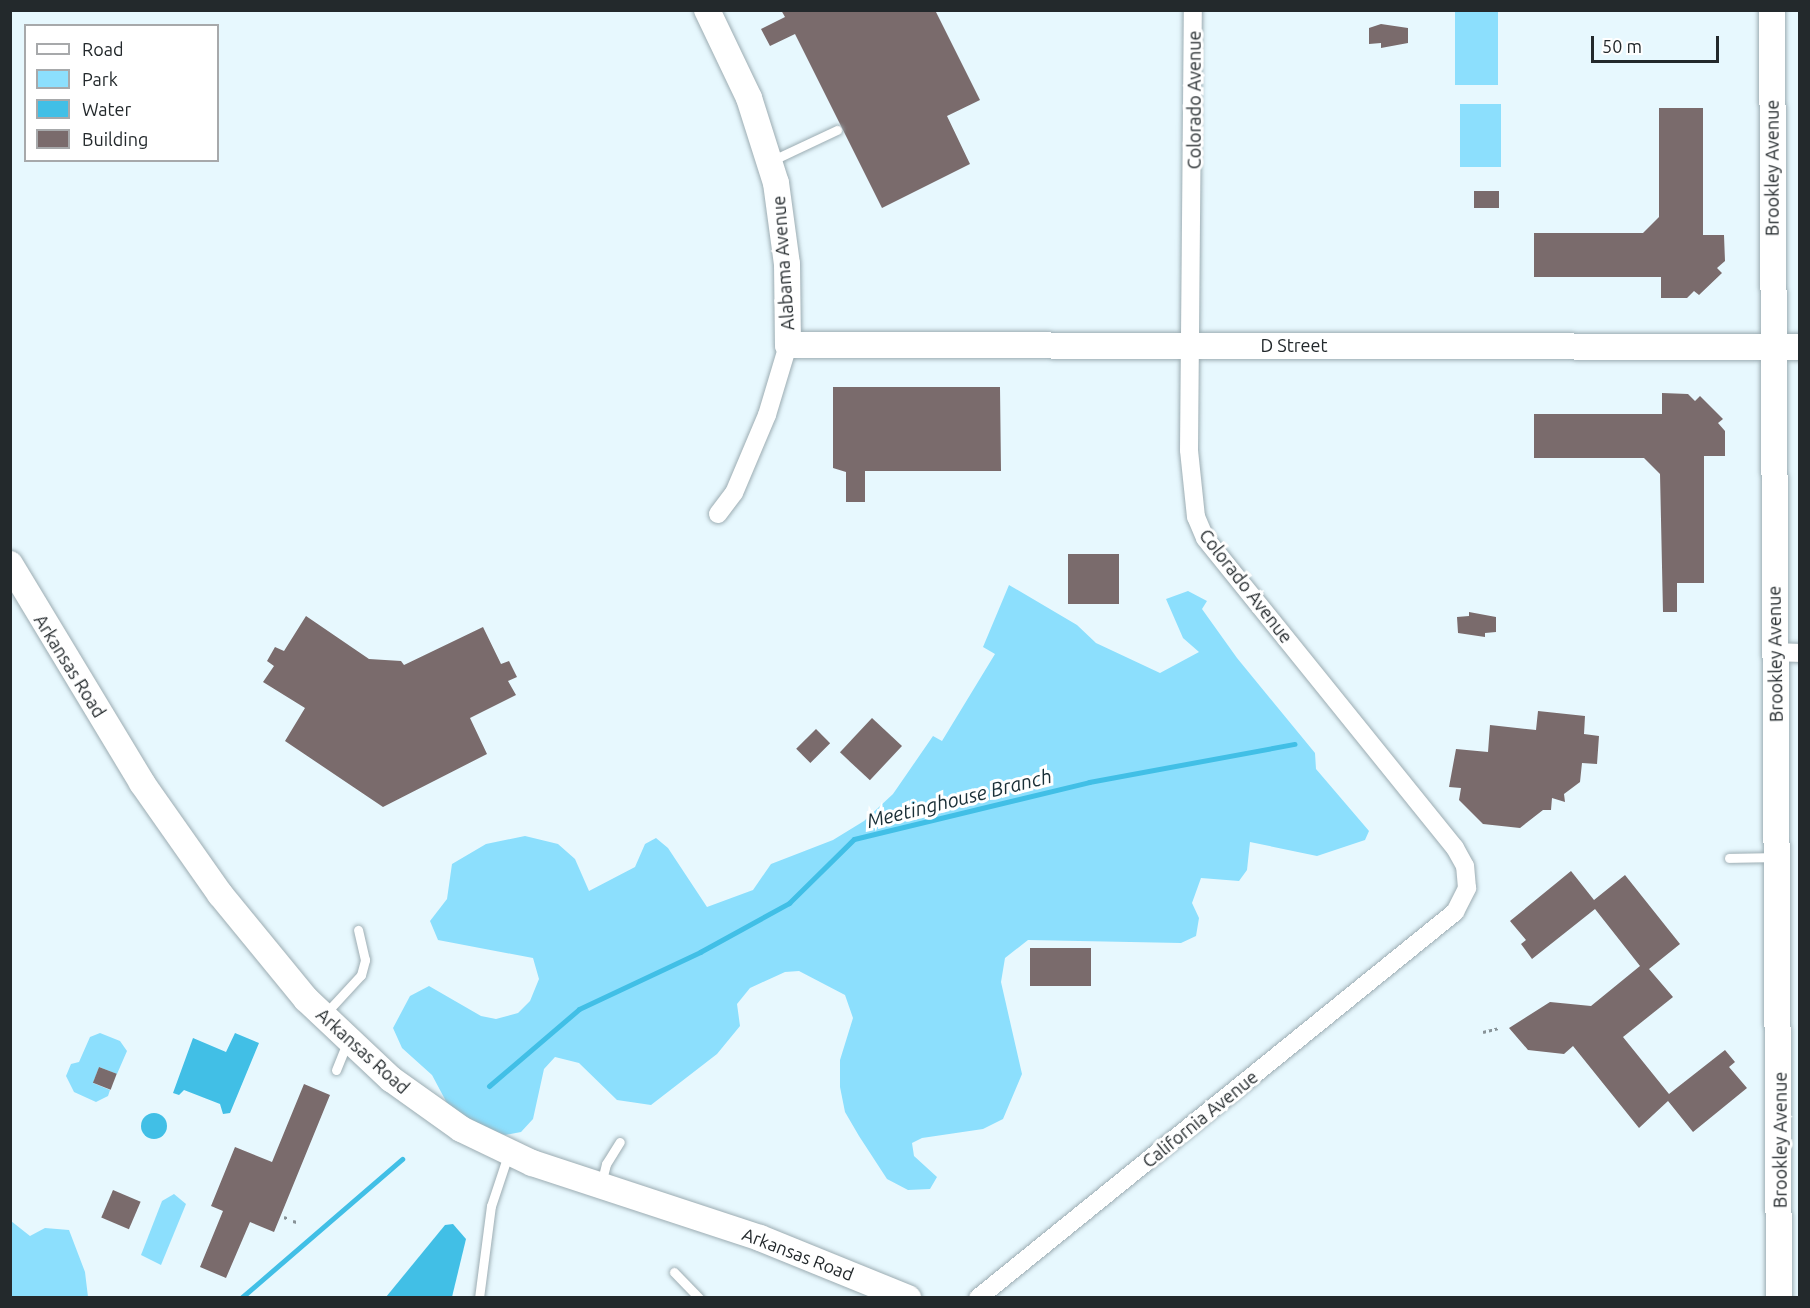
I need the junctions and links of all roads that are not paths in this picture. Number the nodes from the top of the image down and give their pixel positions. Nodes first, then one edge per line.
1 (706, 10) edge
2 (1193, 10) edge
3 (1772, 10) edge
4 (837, 130) dead end
5 (771, 161) junction
6 (788, 345) junction
7 (1192, 345) junction
8 (1772, 347) junction
9 (1800, 347) edge
10 (718, 514) dead end
11 (12, 569) edge
12 (1787, 652) edge
13 (1778, 857) junction
14 (1729, 858) dead end
15 (358, 930) dead end
16 (1420, 940) joint
17 (323, 1016) junction
18 (348, 1041) junction
19 (336, 1070) dead end
20 (620, 1142) dead end
21 (509, 1153) junction
22 (600, 1186) junction
23 (674, 1272) dead end
24 (864, 1288) edge
25 (479, 1298) edge
26 (699, 1298) edge
27 (908, 1298) edge
28 (978, 1298) edge
29 (1779, 1298) edge

1 - 5 street, Alabama Avenue
2 - 7 street, Colorado Avenue
3 - 8 street, Brookley Avenue
4 - 5 lane
5 - 6 street, Alabama Avenue
6 - 7 street, D Street
6 - 10 street, Alabama Avenue
7 - 8 street, D Street
7 - 16 street, Colorado Avenue
8 - 9 street, D Street
8 - 12 street, Brookley Avenue
11 - 17 street, Arkansas Road
12 - 13 street, Brookley Avenue
13 - 14 lane
13 - 29 street, Brookley Avenue
15 - 17 lane
16 - 28 street, California Avenue
17 - 18 street, Arkansas Road
18 - 19 lane
18 - 21 street, Arkansas Road
20 - 22 lane
21 - 22 street, Arkansas Road
21 - 25 lane
22 - 24 street, Arkansas Road
23 - 26 lane
24 - 27 street, Arkansas Road

